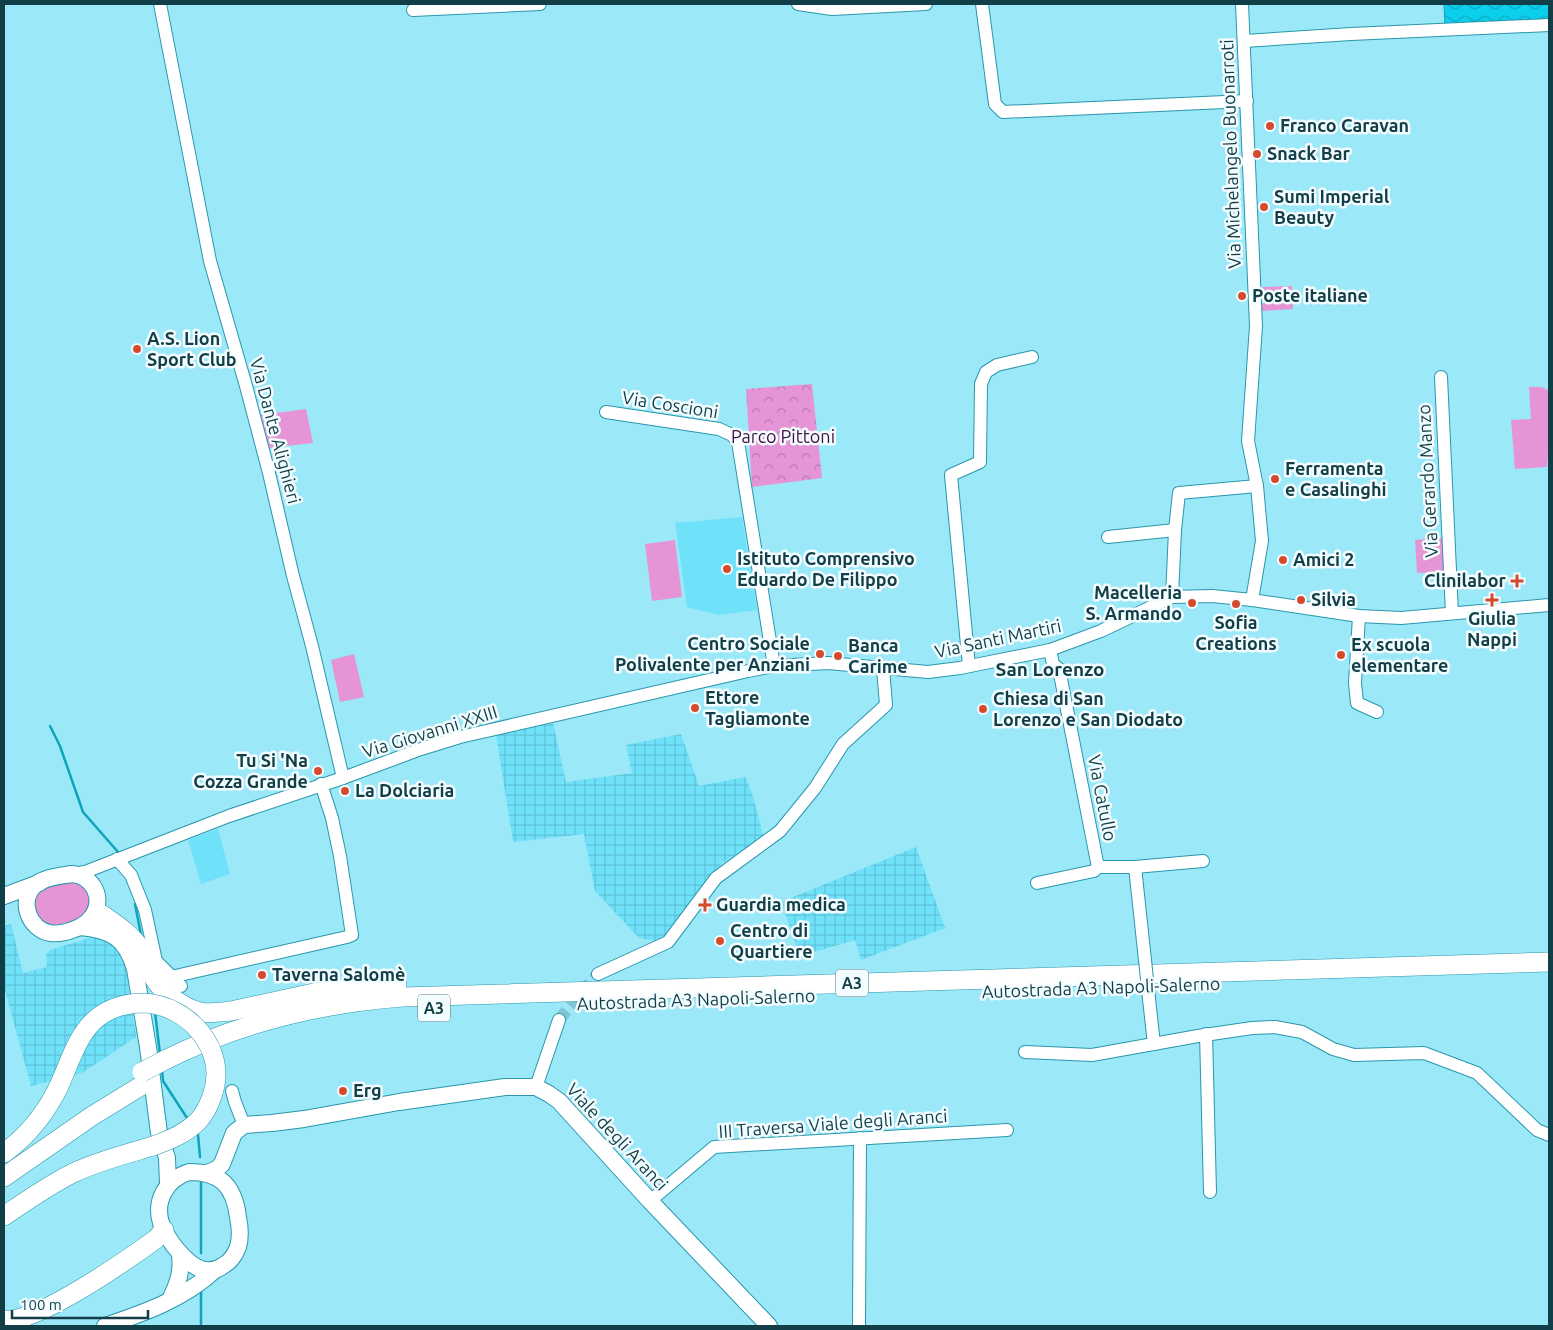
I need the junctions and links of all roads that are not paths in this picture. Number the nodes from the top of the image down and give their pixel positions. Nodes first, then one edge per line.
1 (160, 4) edge
2 (540, 4) edge
3 (798, 4) edge
4 (926, 4) edge
5 (982, 4) edge
6 (1242, 4) edge
7 (413, 10) dead end
8 (1549, 25) edge
9 (1244, 41) junction
10 (1247, 100) junction
11 (1032, 357) dead end
12 (1441, 377) dead end
13 (606, 412) dead end
14 (1257, 486) junction
15 (1175, 530) junction
16 (1108, 537) dead end
17 (1172, 597) junction
18 (1252, 600) junction
19 (1549, 605) edge
20 (1452, 613) junction
21 (1359, 616) junction
22 (1050, 650) junction
23 (774, 666) junction
24 (969, 666) junction
25 (883, 668) junction
26 (1377, 712) dead end
27 (343, 778) junction
28 (322, 784) junction
29 (112, 861) junction
30 (1202, 861) dead end
31 (1098, 867) junction
32 (1135, 867) junction
33 (72, 874) junction
34 (41, 882) junction
35 (1037, 883) dead end
36 (4, 896) edge
37 (4, 903) edge
38 (98, 903) junction
39 (27, 911) junction
40 (80, 927) junction
41 (111, 934) junction
42 (1549, 962) edge
43 (598, 974) tunnel mouth
44 (1549, 974) edge
45 (171, 977) junction
46 (181, 986) dead end
47 (608, 990) junction
48 (559, 1020) tunnel mouth
49 (1206, 1034) junction
50 (1154, 1044) junction
51 (1025, 1052) dead end
52 (166, 1066) junction
53 (143, 1078) junction
54 (536, 1087) junction
55 (232, 1091) dead end
56 (92, 1116) junction
57 (244, 1124) junction
58 (1007, 1130) dead end
59 (1547, 1134) edge
60 (860, 1138) junction
61 (160, 1152) junction
62 (227, 1152) junction
63 (4, 1153) edge
64 (4, 1163) edge
65 (189, 1172) junction
66 (207, 1173) junction
67 (4, 1177) edge
68 (168, 1184) junction
69 (4, 1188) edge
70 (231, 1190) junction
71 (1210, 1192) dead end
72 (650, 1201) junction
73 (4, 1216) edge
74 (164, 1230) junction
75 (180, 1254) junction
76 (215, 1270) junction
77 (170, 1300) junction
78 (4, 1320) edge
79 (105, 1326) edge
80 (769, 1326) edge
81 (859, 1326) edge

1 - 27 street, Via Dante Alighieri
2 - 7 street
3 - 4 street
5 - 10 street
6 - 9 street, Via Michelangelo Buonarroti
8 - 9 street
9 - 10 street, Via Michelangelo Buonarroti
10 - 14 street, Via Michelangelo Buonarroti
11 - 24 street
12 - 20 street, Via Gerardo Manzo
13 - 23 street, Via Coscioni
14 - 15 street
14 - 18 street, Via Michelangelo Buonarroti
15 - 16 street
15 - 17 street
17 - 18 street, Via Santi Martiri
17 - 22 street, Via Santi Martiri
18 - 21 street, Via Santi Martiri
19 - 20 street, Via Santi Martiri
20 - 21 street, Via Santi Martiri
21 - 26 street
22 - 24 street, Via Santi Martiri
22 - 31 street, Via Catullo
23 - 25 street, Via Santi Martiri
23 - 27 street, Via Giovanni XXIII
24 - 25 street, Via Santi Martiri
25 - 43 street
27 - 28 street, Via Giovanni XXIII
28 - 29 street, Via Giovanni XXIII
28 - 45 street
29 - 33 street, Via Giovanni XXIII
29 - 38 street
29 - 45 street
30 - 32 street, Via Catullo
31 - 32 street, Via Catullo
31 - 35 street, Via Catullo
32 - 50 street, bridge
33 - 34 main road
33 - 38 main road
34 - 36 main road
34 - 39 main road
37 - 39 main road
38 - 40 main road
38 - 41 main road
38 - 47 highway
39 - 40 main road
40 - 41 main road
41 - 61 main road
42 - 47 highway, Autostrada A3 Napoli-Salerno / A3
44 - 52 highway, Autostrada A3 Napoli-Salerno / A3
45 - 46 street
47 - 52 highway, Autostrada A3 Napoli-Salerno / A3
48 - 54 street
49 - 50 street
49 - 59 street
49 - 71 street
50 - 51 street
52 - 53 highway, Autostrada A3 Napoli-Salerno / A3
53 - 56 highway, Autostrada A3 Napoli-Salerno / A3
53 - 64 highway, Autostrada A3 Napoli-Salerno / A3
54 - 57 main road
54 - 72 main road, Viale degli Aranci
55 - 57 street
56 - 67 highway, Autostrada A3 Napoli-Salerno / A3
56 - 69 highway
57 - 62 main road
58 - 60 street, III Traversa Viale degli Aranci
60 - 72 street, III Traversa Viale degli Aranci
60 - 81 street
61 - 63 highway, bridge
61 - 65 main road
61 - 68 main road
61 - 73 highway
62 - 66 main road
62 - 70 main road
65 - 66 main road
65 - 68 main road
66 - 70 main road
68 - 74 main road
70 - 76 main road
72 - 80 main road, Viale degli Aranci
74 - 75 main road
74 - 78 highway
75 - 76 main road
75 - 77 main road
76 - 77 main road
77 - 79 main road

